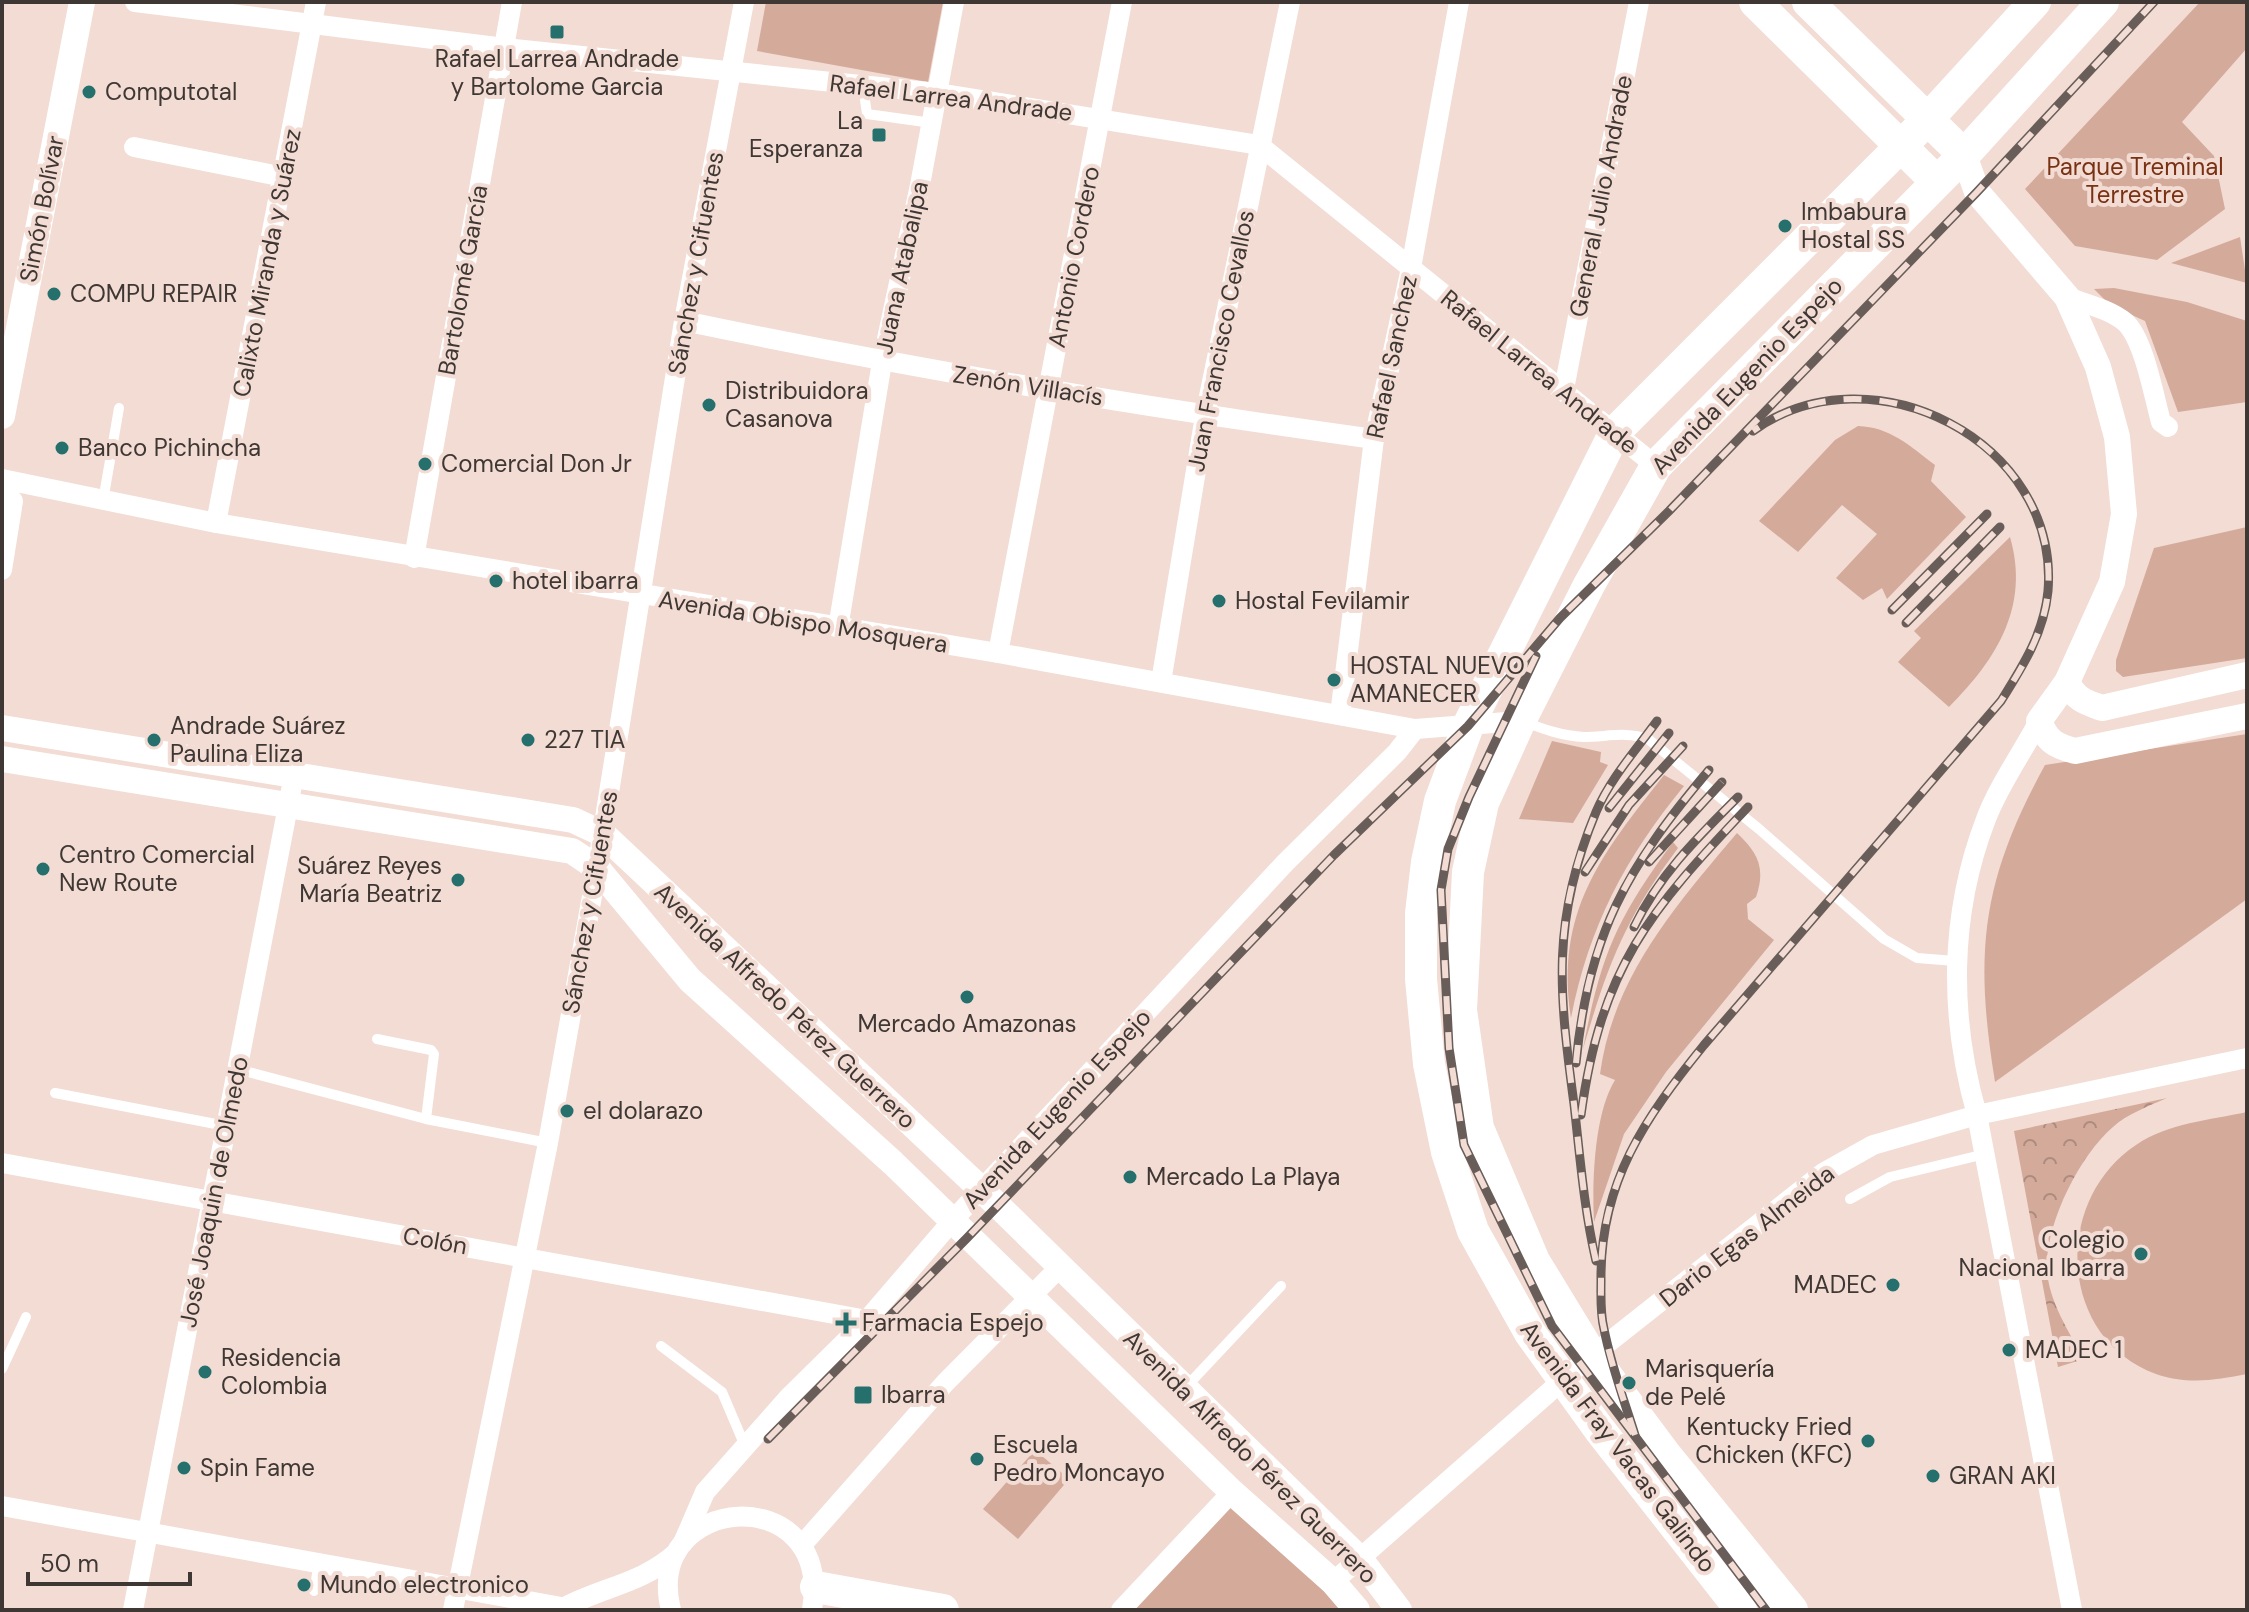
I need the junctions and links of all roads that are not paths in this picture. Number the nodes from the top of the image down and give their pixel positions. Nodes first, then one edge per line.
1 (82, 2) edge
2 (135, 2) edge
3 (512, 2) edge
4 (744, 2) edge
5 (954, 2) edge
6 (1122, 2) edge
7 (1290, 2) edge
8 (1459, 2) edge
9 (1639, 2) edge
10 (1755, 2) edge
11 (1808, 2) edge
12 (2035, 2) edge
13 (2103, 2) edge
14 (314, 12) edge
15 (505, 48) junction
16 (730, 72) junction
17 (863, 86) junction
18 (938, 93) junction
19 (1101, 118) junction
20 (1928, 119) junction
21 (932, 123) junction
22 (1259, 145) junction
23 (134, 147) dead end
24 (1899, 148) junction
25 (1964, 155) junction
26 (284, 177) junction
27 (1935, 180) junction
28 (1977, 192) junction
29 (1411, 268) junction
30 (2067, 297) junction
31 (684, 321) junction
32 (882, 362) junction
33 (1048, 389) junction
34 (1564, 389) junction
35 (119, 408) dead end
36 (2, 416) edge
37 (1205, 416) junction
38 (2168, 427) dead end
39 (1615, 432) junction
40 (1374, 439) junction
41 (1656, 466) junction
42 (2, 479) edge
43 (2, 488) edge
44 (103, 501) junction
45 (216, 523) junction
46 (414, 558) junction
47 (2, 570) edge
48 (642, 596) junction
49 (838, 628) junction
50 (998, 653) junction
51 (2247, 675) edge
52 (1161, 682) junction
53 (2067, 682) junction
54 (1340, 715) junction
55 (2247, 716) edge
56 (1520, 721) junction
57 (2039, 721) junction
58 (1468, 726) junction
59 (2, 728) edge
60 (1415, 729) junction
61 (2, 759) edge
62 (294, 775) junction
63 (288, 806) junction
64 (603, 834) junction
65 (597, 868) junction
66 (1955, 961) junction
67 (377, 1039) dead end
68 (2247, 1058) edge
69 (237, 1069) junction
70 (55, 1093) dead end
71 (1977, 1115) junction
72 (426, 1119) junction
73 (226, 1126) junction
74 (548, 1143) junction
75 (1985, 1154) junction
76 (2, 1163) edge
77 (983, 1191) junction
78 (1850, 1199) dead end
79 (212, 1201) junction
80 (953, 1220) junction
81 (527, 1258) junction
82 (1060, 1267) junction
83 (1281, 1286) dead end
84 (1030, 1295) junction
85 (26, 1317) dead end
86 (867, 1320) junction
87 (661, 1346) dead end
88 (1592, 1356) junction
89 (2, 1369) edge
90 (1565, 1380) junction
91 (1184, 1390) junction
92 (745, 1446) junction
93 (1232, 1492) junction
94 (2, 1506) edge
95 (148, 1532) junction
96 (802, 1545) junction
97 (680, 1548) junction
98 (1361, 1560) junction
99 (319, 1563) junction
100 (1333, 1582) junction
101 (456, 1588) junction
102 (314, 1591) dead end
103 (814, 1598) edge
104 (571, 1608) edge
105 (133, 1610) edge
106 (453, 1610) edge
107 (671, 1610) edge
108 (943, 1610) edge
109 (1121, 1610) edge
110 (1357, 1610) edge
111 (1399, 1610) edge
112 (1741, 1610) edge
113 (1792, 1610) edge
114 (2072, 1610) edge

1 - 36 street, Simón Bolívar
2 - 14 street, Rafael Larrea Andrade
3 - 15 street, Bartolomé García
4 - 16 street, Sánchez y Cifuentes
5 - 18 street, Juana Atabalipa
6 - 19 street, Antonio Cordero
7 - 22 street, Juan Francisco Cevallos
8 - 29 street, Rafael Sanchez
9 - 34 street, General Julio Andrade
10 - 24 main road
11 - 20 main road
12 - 20 main road
13 - 25 main road, Avenida Eugenio Espejo
14 - 15 street, Rafael Larrea Andrade
14 - 26 street, Calixto Miranda y Suárez
15 - 16 street, Rafael Larrea Andrade
15 - 46 street, Bartolomé García
16 - 17 street, Rafael Larrea Andrade
16 - 31 street, Sánchez y Cifuentes
17 - 18 street, Rafael Larrea Andrade
17 - 21 lane
18 - 19 street, Rafael Larrea Andrade
18 - 21 street, Juana Atabalipa
19 - 22 street, Rafael Larrea Andrade
19 - 33 street, Antonio Cordero
20 - 24 main road
20 - 25 main road
21 - 32 street, Juana Atabalipa
22 - 29 street, Rafael Larrea Andrade
22 - 37 street, Juan Francisco Cevallos
23 - 26 street
24 - 27 main road
24 - 39 main road
25 - 27 main road, Avenida Eugenio Espejo
25 - 28 street
26 - 45 street, Calixto Miranda y Suárez
27 - 28 street
27 - 41 main road, Avenida Eugenio Espejo
28 - 30 street
29 - 34 street, Rafael Larrea Andrade
29 - 40 street, Rafael Sanchez
30 - 38 street
30 - 53 street
31 - 32 street, Zenón Villacís
31 - 48 street, Sánchez y Cifuentes
32 - 33 street, Zenón Villacís
32 - 49 street, Juana Atabalipa
33 - 37 street, Zenón Villacís
33 - 50 street, Antonio Cordero
34 - 39 street, Rafael Larrea Andrade
35 - 44 lane
37 - 40 street, Zenón Villacís
37 - 52 street, Juan Francisco Cevallos
39 - 41 street, Rafael Larrea Andrade
39 - 58 main road
40 - 54 street, Rafael Sanchez
41 - 56 main road, Avenida Eugenio Espejo
42 - 44 street, Avenida Obispo Mosquera
43 - 47 street
44 - 45 street, Avenida Obispo Mosquera
45 - 46 street, Avenida Obispo Mosquera
46 - 48 street, Avenida Obispo Mosquera
48 - 49 street, Avenida Obispo Mosquera
48 - 64 street, Sánchez y Cifuentes
49 - 50 street, Avenida Obispo Mosquera
50 - 52 street, Avenida Obispo Mosquera
51 - 53 street
52 - 54 street, Avenida Obispo Mosquera
53 - 57 street
54 - 60 street, Avenida Obispo Mosquera
55 - 57 street
56 - 58 street
56 - 66 lane
56 - 88 main road, Avenida Fray Vacas Galindo
57 - 66 street
58 - 60 street
58 - 90 main road, Avenida Fray Vacas Galindo
59 - 62 street, Avenida Alfredo Pérez Guerrero
60 - 77 street, Avenida Eugenio Espejo
61 - 63 street, Avenida Alfredo Pérez Guerrero
62 - 63 street, José Joaquin de Olmedo
62 - 64 street, Avenida Alfredo Pérez Guerrero
63 - 65 street, Avenida Alfredo Pérez Guerrero
63 - 69 street, José Joaquin de Olmedo
64 - 65 street, Sánchez y Cifuentes
64 - 77 street, Avenida Alfredo Pérez Guerrero
65 - 74 street, Sánchez y Cifuentes
65 - 80 street, Avenida Alfredo Pérez Guerrero
66 - 71 street
67 - 72 lane
68 - 71 street, Dario Egas Almeida
69 - 72 lane
69 - 73 street, José Joaquin de Olmedo
70 - 73 lane
71 - 75 street
71 - 88 street, Dario Egas Almeida
72 - 74 lane
73 - 79 street, José Joaquin de Olmedo
74 - 81 street, Sánchez y Cifuentes
75 - 78 lane
75 - 114 street
76 - 79 street, Colón
77 - 80 street, Avenida Eugenio Espejo
77 - 82 street, Avenida Alfredo Pérez Guerrero
79 - 81 street, Colón
79 - 95 street, José Joaquin de Olmedo
80 - 84 street, Avenida Alfredo Pérez Guerrero
80 - 86 street, Avenida Eugenio Espejo
81 - 86 street, Colón
81 - 101 street, Sánchez y Cifuentes
82 - 84 street
82 - 91 street, Avenida Alfredo Pérez Guerrero
83 - 91 lane
84 - 93 street, Avenida Alfredo Pérez Guerrero
84 - 96 street
85 - 89 lane
86 - 92 street, Avenida Eugenio Espejo
87 - 92 lane
88 - 90 street, Dario Egas Almeida
88 - 113 main road, Avenida Fray Vacas Galindo
90 - 98 street, Dario Egas Almeida
90 - 112 main road, Avenida Fray Vacas Galindo
91 - 98 street, Avenida Alfredo Pérez Guerrero
92 - 97 street, Avenida Eugenio Espejo
93 - 100 street, Avenida Alfredo Pérez Guerrero
93 - 109 street
94 - 95 street
95 - 99 street
95 - 105 street, José Joaquin de Olmedo
96 - 97 street
96 - 103 street
97 - 104 street
97 - 107 street, Avenida Eugenio Espejo
98 - 100 street, Dario Egas Almeida
98 - 111 street, Avenida Alfredo Pérez Guerrero
99 - 101 street
99 - 102 lane
100 - 110 street, Avenida Alfredo Pérez Guerrero
101 - 104 street
101 - 106 street, Sánchez y Cifuentes
103 - 108 main road

